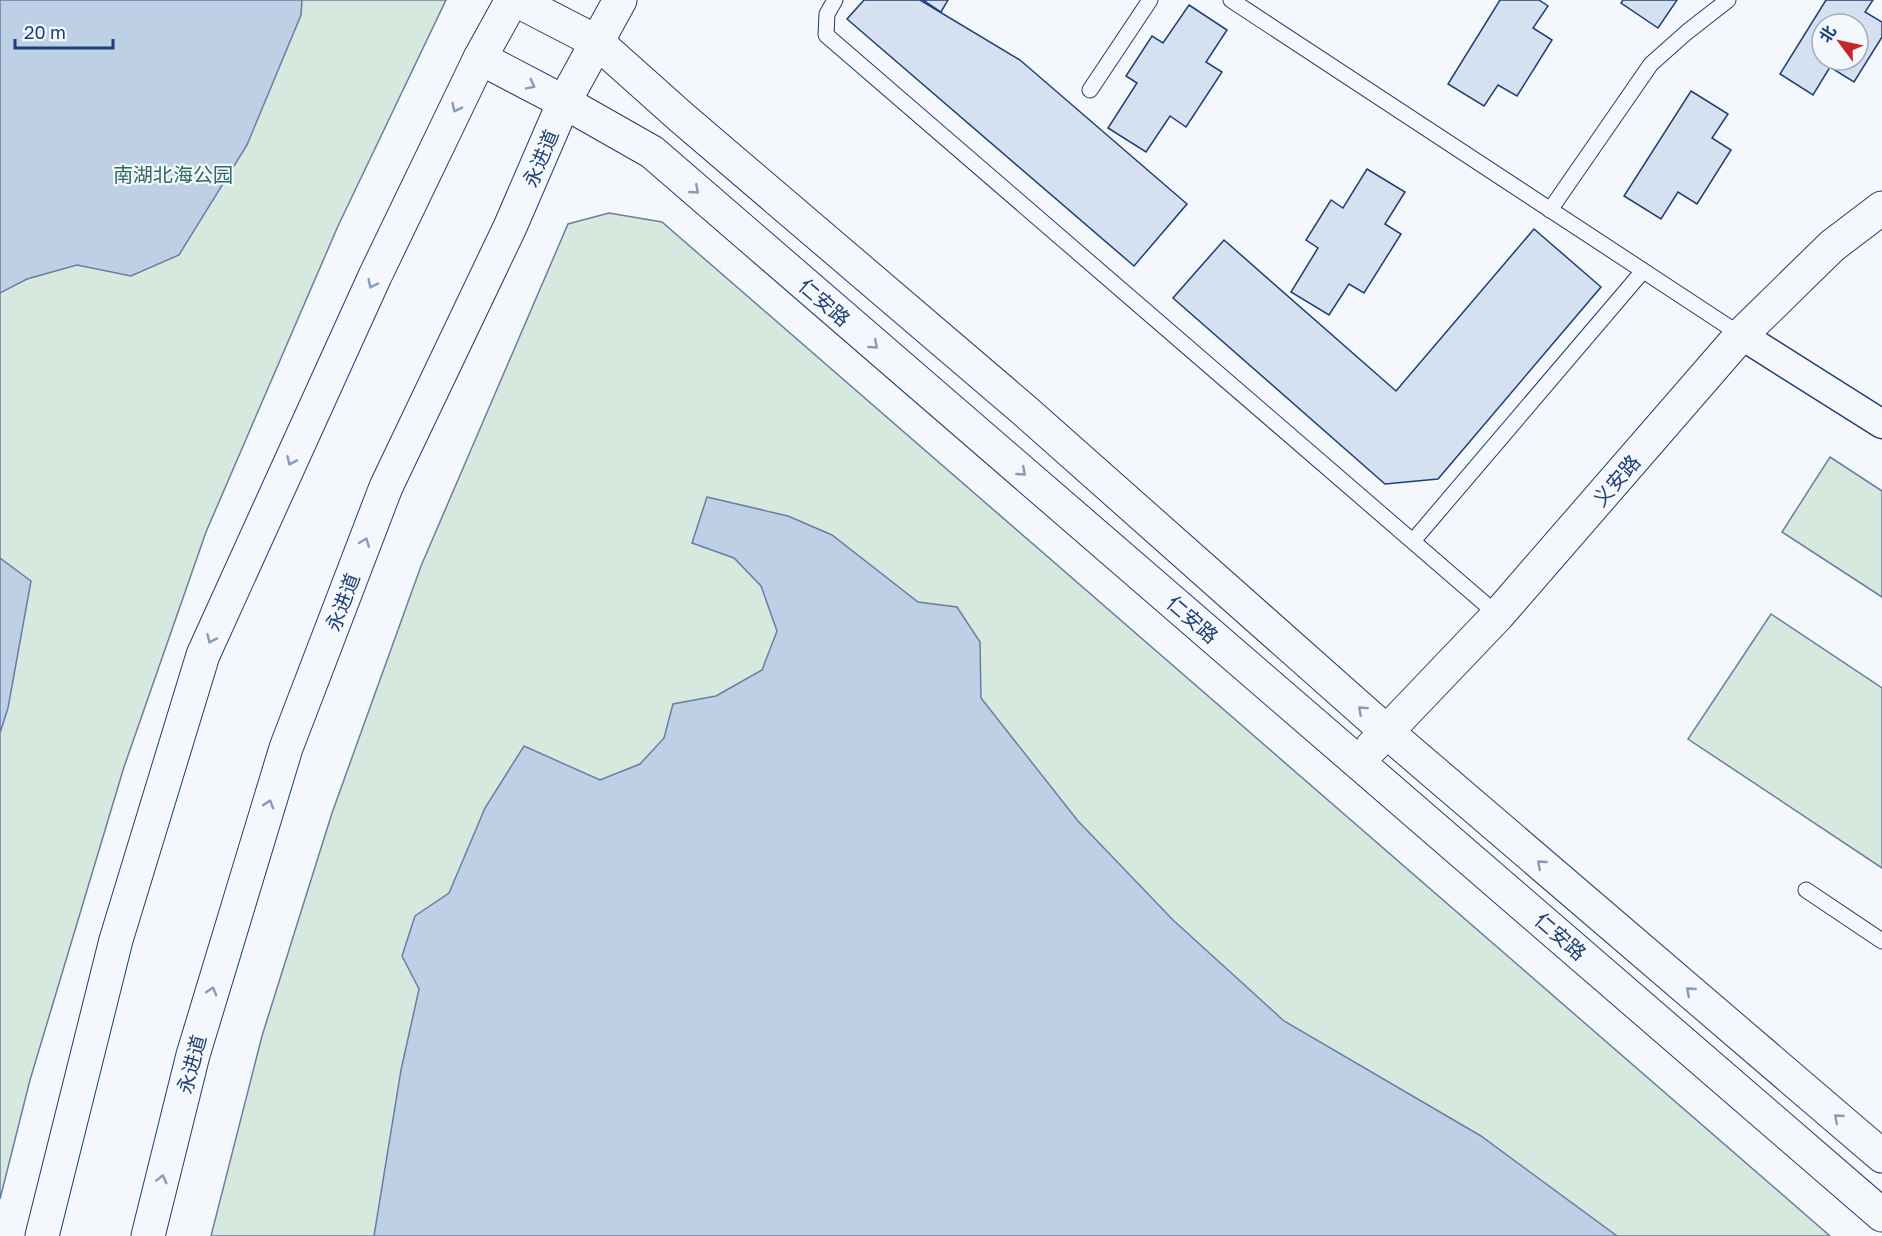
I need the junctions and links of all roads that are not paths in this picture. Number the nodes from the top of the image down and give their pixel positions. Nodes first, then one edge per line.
1 (514, 0) edge
2 (620, 0) edge
3 (835, 0) edge
4 (1150, 0) edge
5 (1231, 0) edge
6 (1728, 0) edge
7 (597, 42) junction
8 (480, 58) junction
9 (1090, 90) dead end
10 (564, 102) junction
11 (1882, 208) edge
12 (1550, 210) junction
13 (1643, 272) junction
14 (1741, 335) junction
15 (1882, 424) edge
16 (1413, 541) junction
17 (1498, 615) junction
18 (1387, 732) junction
19 (1358, 761) junction
20 (1806, 890) dead end
21 (1882, 941) edge
22 (1882, 1156) edge
23 (1882, 1215) edge
24 (42, 1236) edge
25 (148, 1236) edge

1 - 7 street
1 - 8 street
2 - 7 street, 永进道
3 - 16 lane
4 - 9 lane
5 - 12 lane
6 - 12 lane
7 - 10 street, 永进道
18 -> 7 street
8 -> 10 street, 仁安路
8 -> 24 street
10 -> 19 street, 仁安路
25 -> 10 street, 永进道
11 - 14 street, 义安路
12 - 13 lane
13 - 14 lane
13 - 16 lane
14 - 15 street
14 - 17 street, 义安路
16 - 17 lane
17 - 18 street, 义安路
18 - 19 street, 义安路
22 -> 18 street
19 - 23 street, 仁安路
20 - 21 lane

